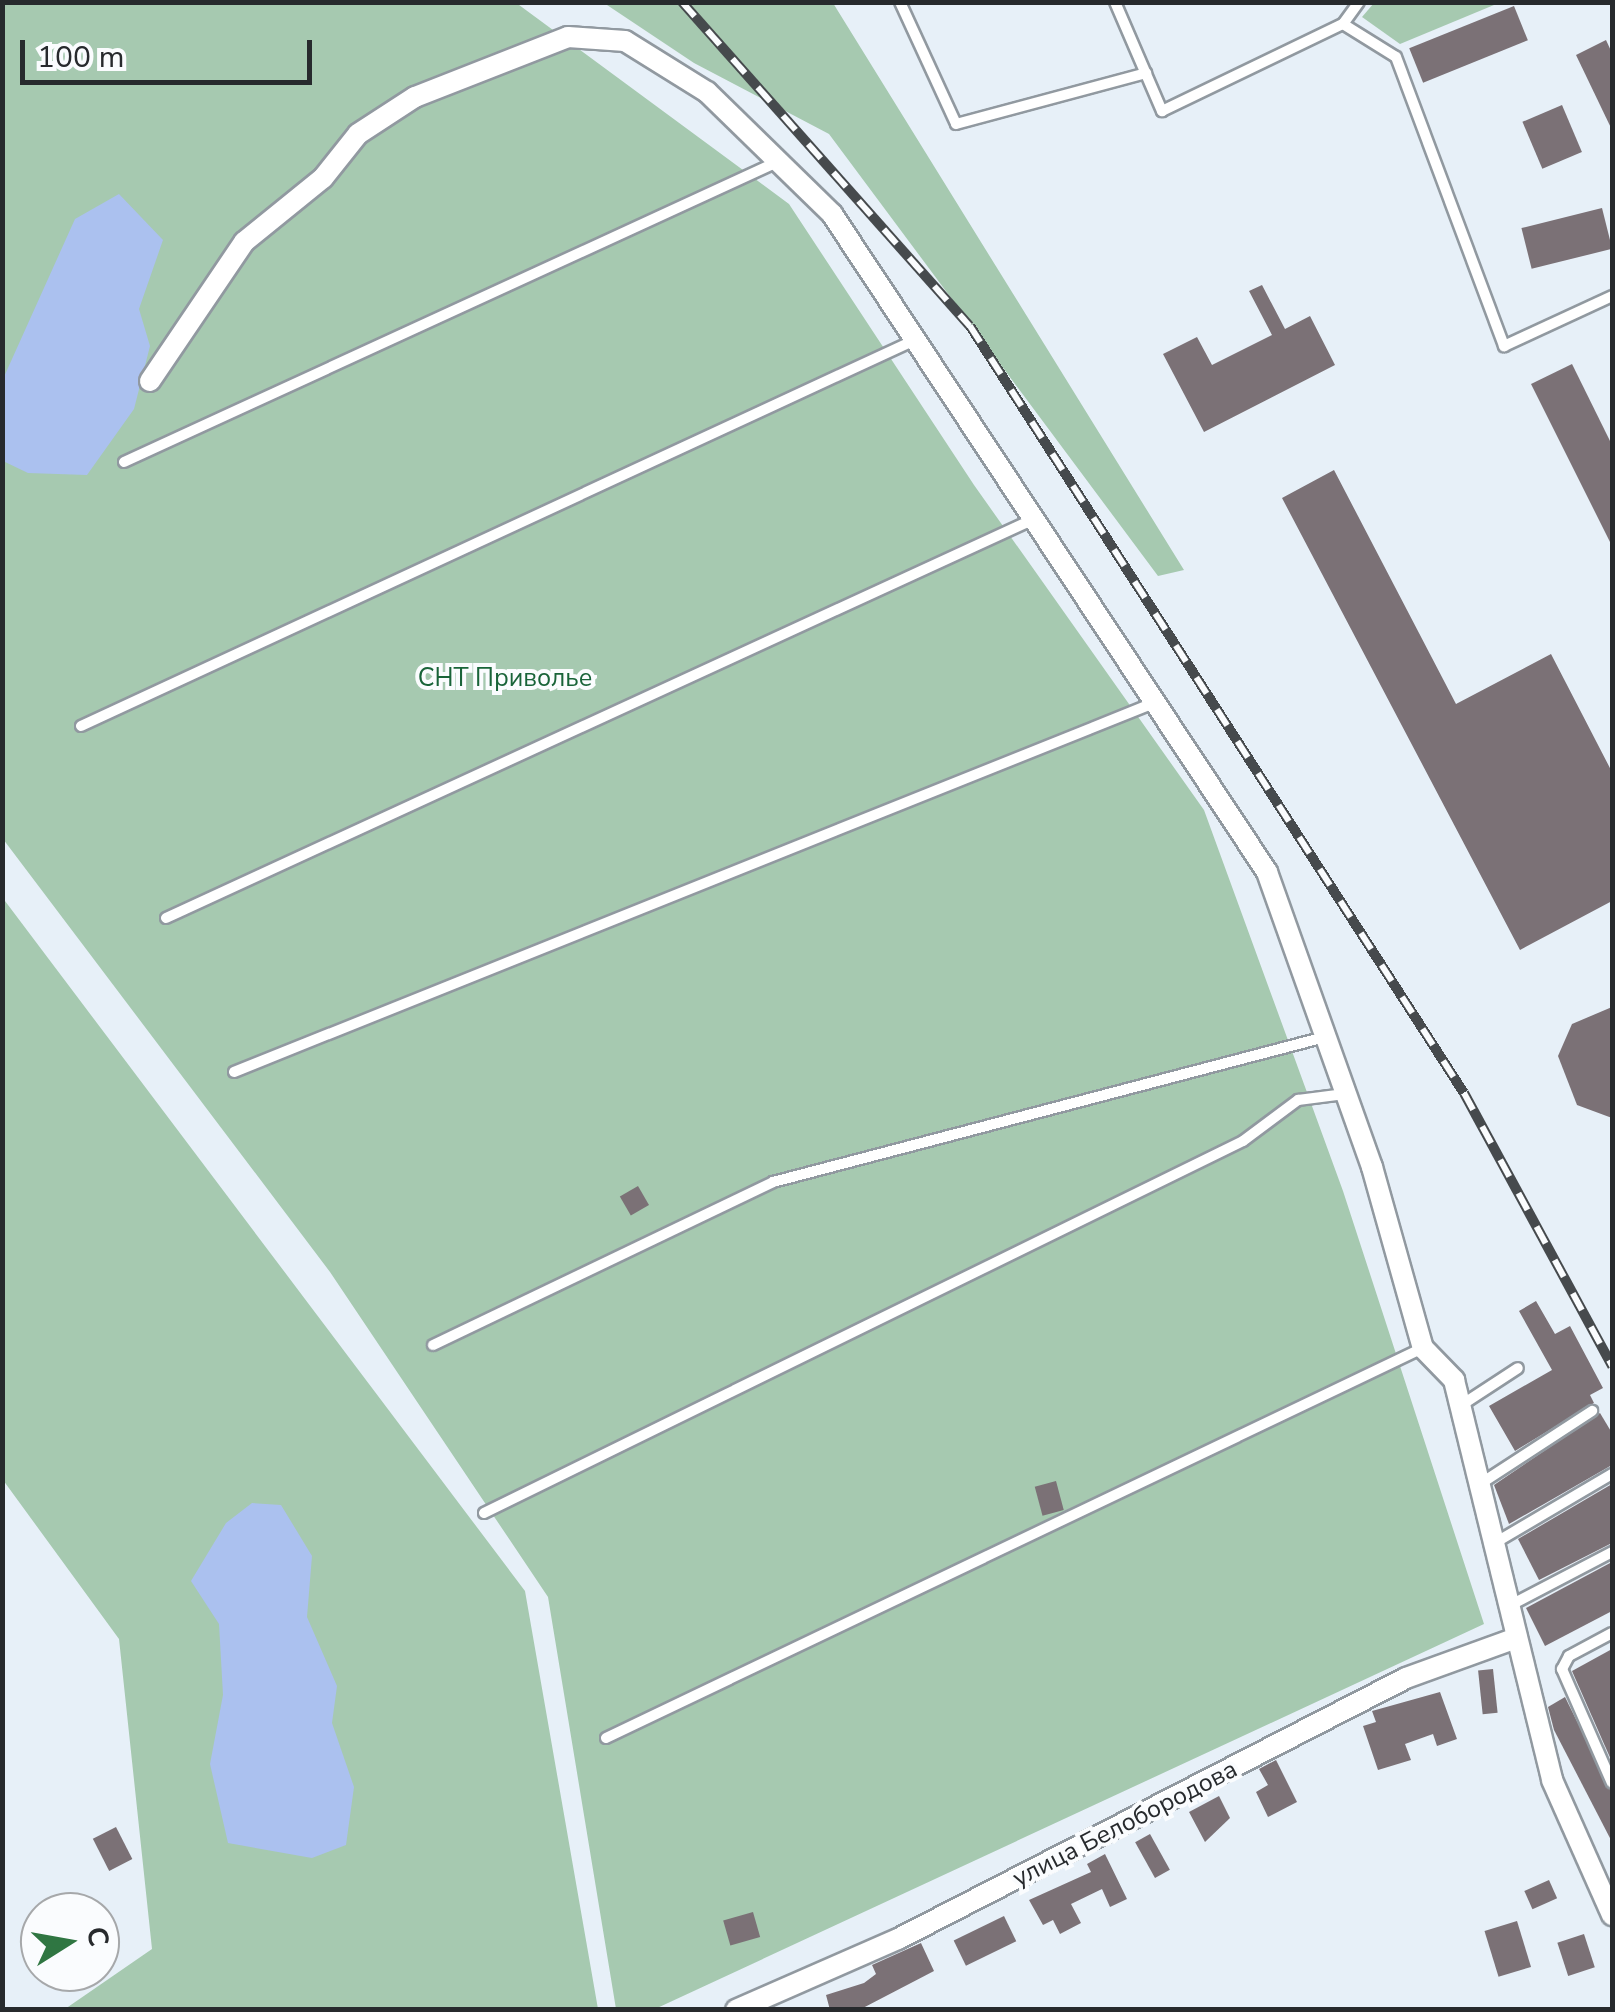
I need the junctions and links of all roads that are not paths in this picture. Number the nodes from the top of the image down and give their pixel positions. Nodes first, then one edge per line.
1 (900, 2) edge
2 (1114, 2) edge
3 (1359, 2) edge
4 (1343, 24) junction
5 (1146, 73) junction
6 (778, 162) junction
7 (1612, 296) edge
8 (916, 339) junction
9 (150, 382) dead end
10 (124, 462) dead end
11 (1035, 519) junction
12 (1155, 702) junction
13 (81, 726) dead end
14 (166, 918) dead end
15 (1325, 1037) junction
16 (234, 1072) dead end
17 (1345, 1094) junction
18 (433, 1346) dead end
19 (1422, 1348) junction
20 (1518, 1368) dead end
21 (1460, 1406) junction
22 (1592, 1410) dead end
23 (1612, 1474) edge
24 (1478, 1486) junction
25 (484, 1513) dead end
26 (1492, 1545) junction
27 (1612, 1552) edge
28 (1506, 1608) junction
29 (1612, 1632) edge
30 (1514, 1640) junction
31 (606, 1738) dead end
32 (1612, 1783) edge
33 (1612, 1915) edge
34 (736, 2010) edge

1 - 5 lane
2 - 5 lane
3 - 4 lane
4 - 5 lane
4 - 7 lane
6 - 8 street
6 - 9 street
6 - 10 lane
8 - 11 street
8 - 13 lane
11 - 12 street
11 - 14 lane
12 - 15 street
12 - 16 lane
15 - 17 street
15 - 18 lane
17 - 19 street
17 - 25 lane
19 - 21 street
19 - 31 lane
20 - 21 lane
21 - 24 street
22 - 24 lane
23 - 26 lane
24 - 26 street
26 - 28 street
27 - 28 lane
28 - 30 street
29 - 32 lane
30 - 33 street
30 - 34 street, улица Белобородова

